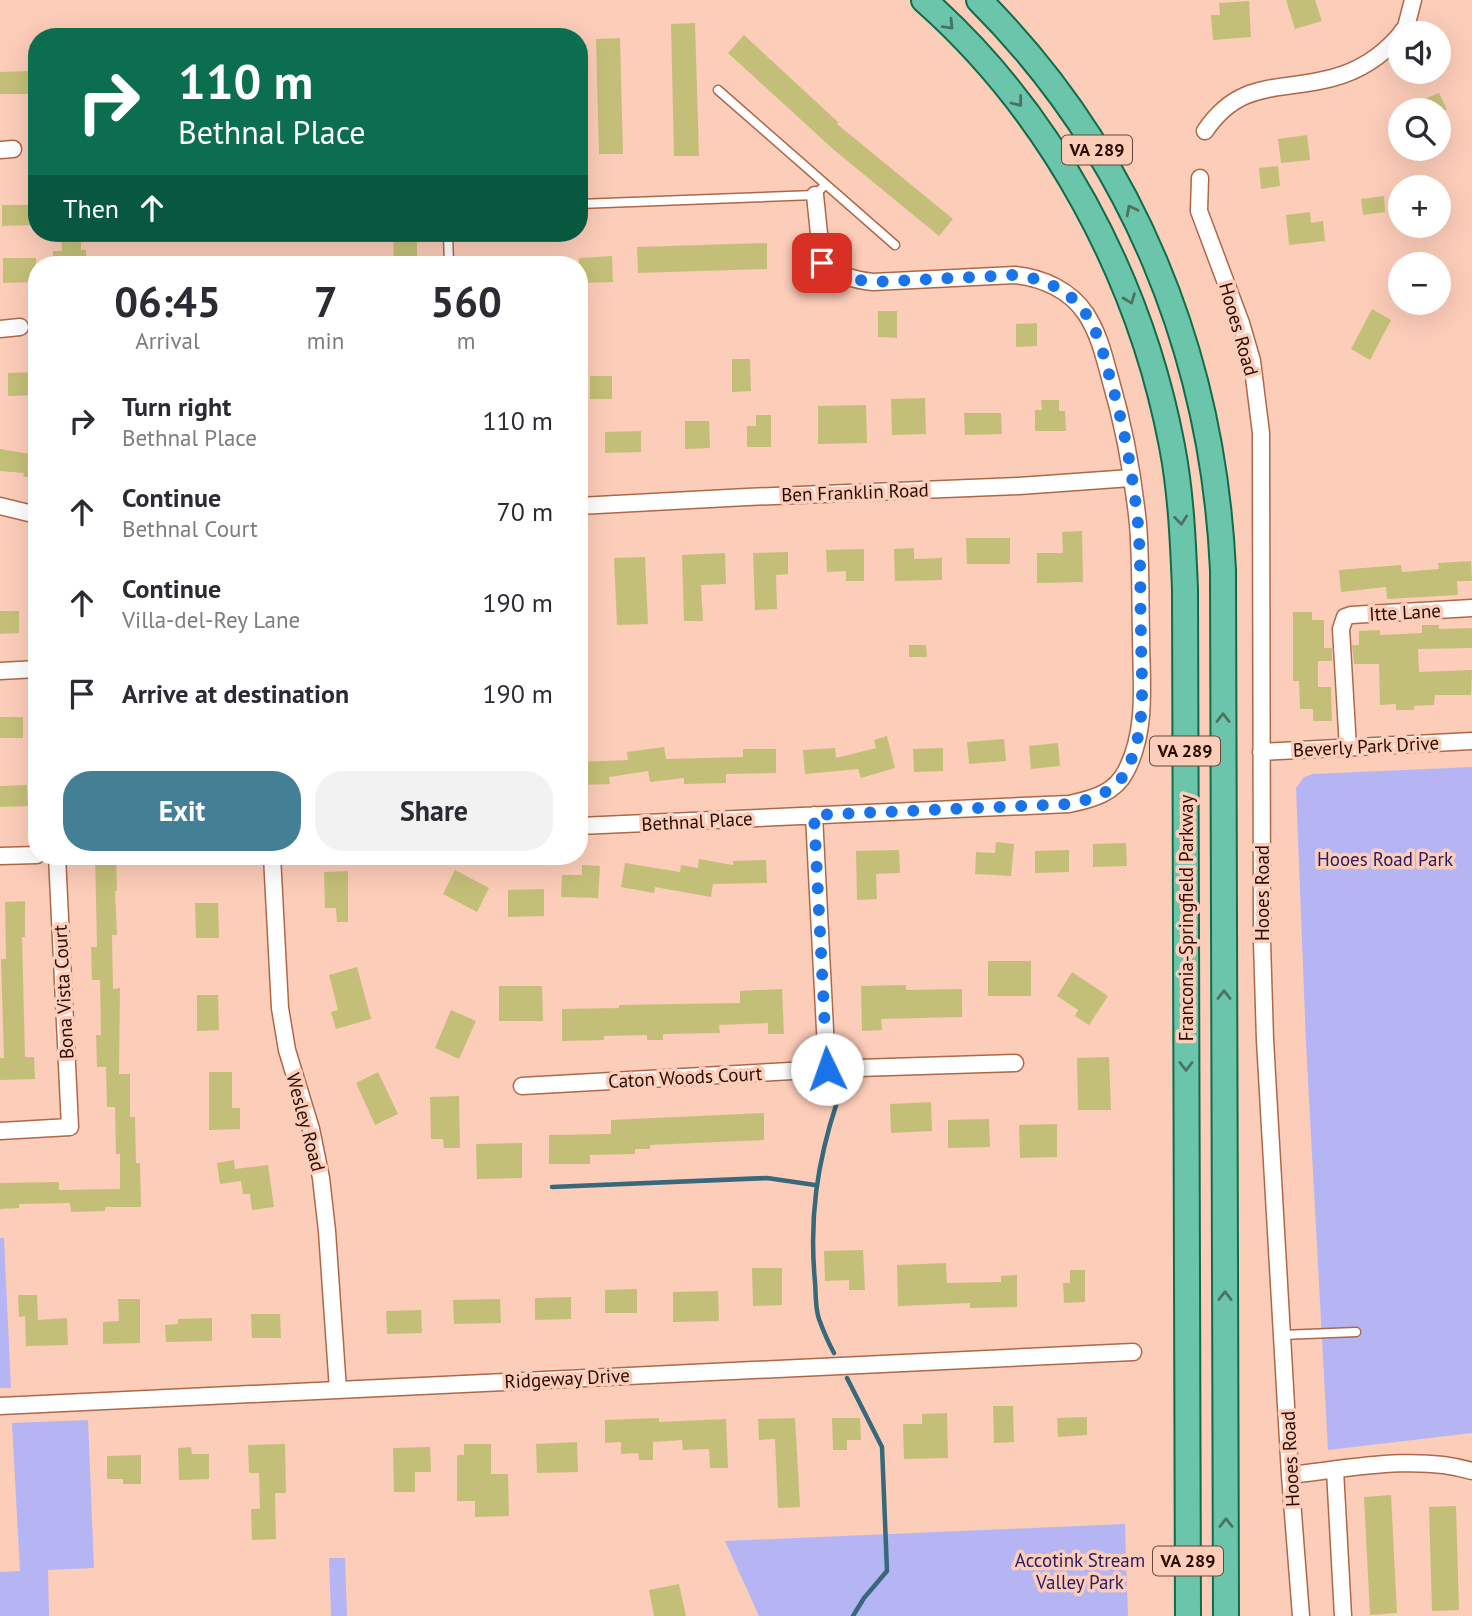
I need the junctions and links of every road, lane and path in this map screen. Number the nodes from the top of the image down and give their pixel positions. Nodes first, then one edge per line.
1 (924, 0) edge
2 (1413, 0) edge
3 (981, 1) edge
4 (1408, 21) edge
5 (1388, 47) edge
6 (718, 90) dead end
7 (1205, 131) dead end
8 (1200, 178) dead end
9 (820, 190) junction
10 (588, 203) edge
11 (895, 245) dead end
12 (20, 327) dead end
13 (0, 329) edge
14 (1131, 478) junction
15 (0, 506) edge
16 (588, 506) edge
17 (28, 513) edge
18 (1472, 608) edge
19 (28, 669) edge
20 (0, 671) edge
21 (1472, 741) edge
22 (1348, 748) junction
23 (1261, 752) junction
24 (814, 815) junction
25 (588, 826) edge
26 (28, 855) edge
27 (0, 856) edge
28 (57, 865) edge
29 (272, 865) edge
30 (1015, 1063) dead end
31 (827, 1069) junction
32 (522, 1086) dead end
33 (0, 1131) edge
34 (1356, 1332) dead end
35 (1282, 1335) junction
36 (1133, 1352) dead end
37 (338, 1390) junction
38 (0, 1406) edge
39 (1335, 1470) junction
40 (1472, 1471) edge
41 (1290, 1475) junction
42 (1188, 1616) edge
43 (1226, 1616) edge
44 (1301, 1616) edge
45 (1343, 1616) edge

1 -> 42 main road, Franconia-Springfield Parkway / VA 289
2 - 4 street
43 -> 3 main road, Franconia-Springfield Parkway / VA 289
5 - 7 street
6 - 9 lane
8 - 23 street, Hooes Road
9 - 10 lane
9 - 11 lane
9 - 14 street, Bethnal Place
12 - 13 street
14 - 16 street, Ben Franklin Road
14 - 24 street, Bethnal Place
15 - 17 street
18 - 22 street, Itte Lane
19 - 20 street
21 - 22 street, Beverly Park Drive
22 - 23 street, Beverly Park Drive
23 - 35 street, Hooes Road
24 - 25 street, Bethnal Place
24 - 31 street
26 - 27 street
28 - 33 street, Bona Vista Court
29 - 37 street, Wesley Road
30 - 31 street, Caton Woods Court
31 - 32 street, Caton Woods Court
34 - 35 lane
35 - 41 street, Hooes Road
36 - 37 street, Ridgeway Drive
37 - 38 street, Ridgeway Drive
39 - 40 street
39 - 41 street
39 - 45 street
41 - 44 street, Hooes Road

